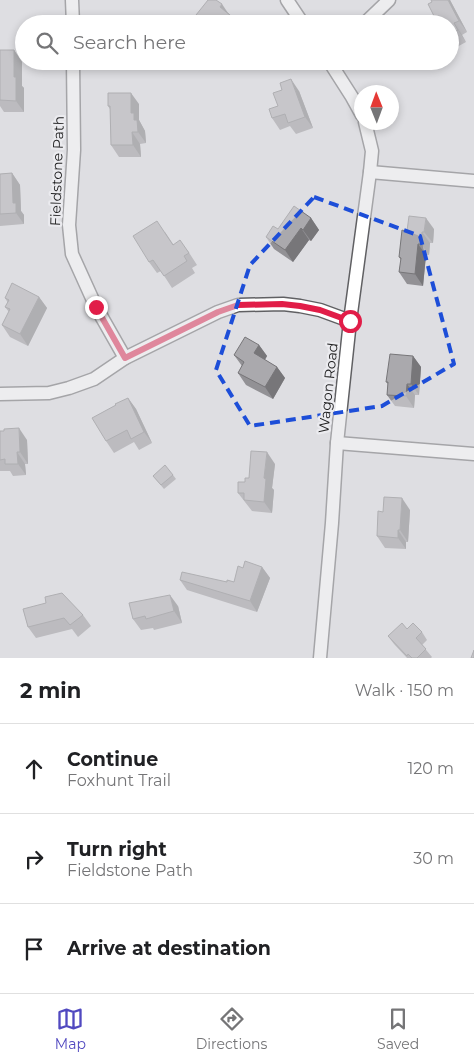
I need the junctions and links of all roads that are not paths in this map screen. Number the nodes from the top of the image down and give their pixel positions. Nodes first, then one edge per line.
1 (72, 0) edge
2 (287, 0) edge
3 (389, 0) edge
4 (73, 15) edge
5 (297, 15) edge
6 (373, 15) edge
7 (73, 70) edge
8 (335, 70) edge
9 (354, 101) edge
10 (366, 130) edge
11 (370, 172) junction
12 (474, 181) edge
13 (350, 321) junction
14 (125, 358) junction
15 (0, 394) edge
16 (337, 443) junction
17 (474, 454) edge
18 (320, 658) edge

1 - 4 street
2 - 5 street
3 - 6 street
7 - 14 street, Fieldstone Path
8 - 9 street
10 - 11 street, Wagon Road
11 - 12 street
11 - 13 street, Wagon Road
13 - 14 street
13 - 16 street, Wagon Road
14 - 15 street
16 - 17 street
16 - 18 street, Wagon Road

